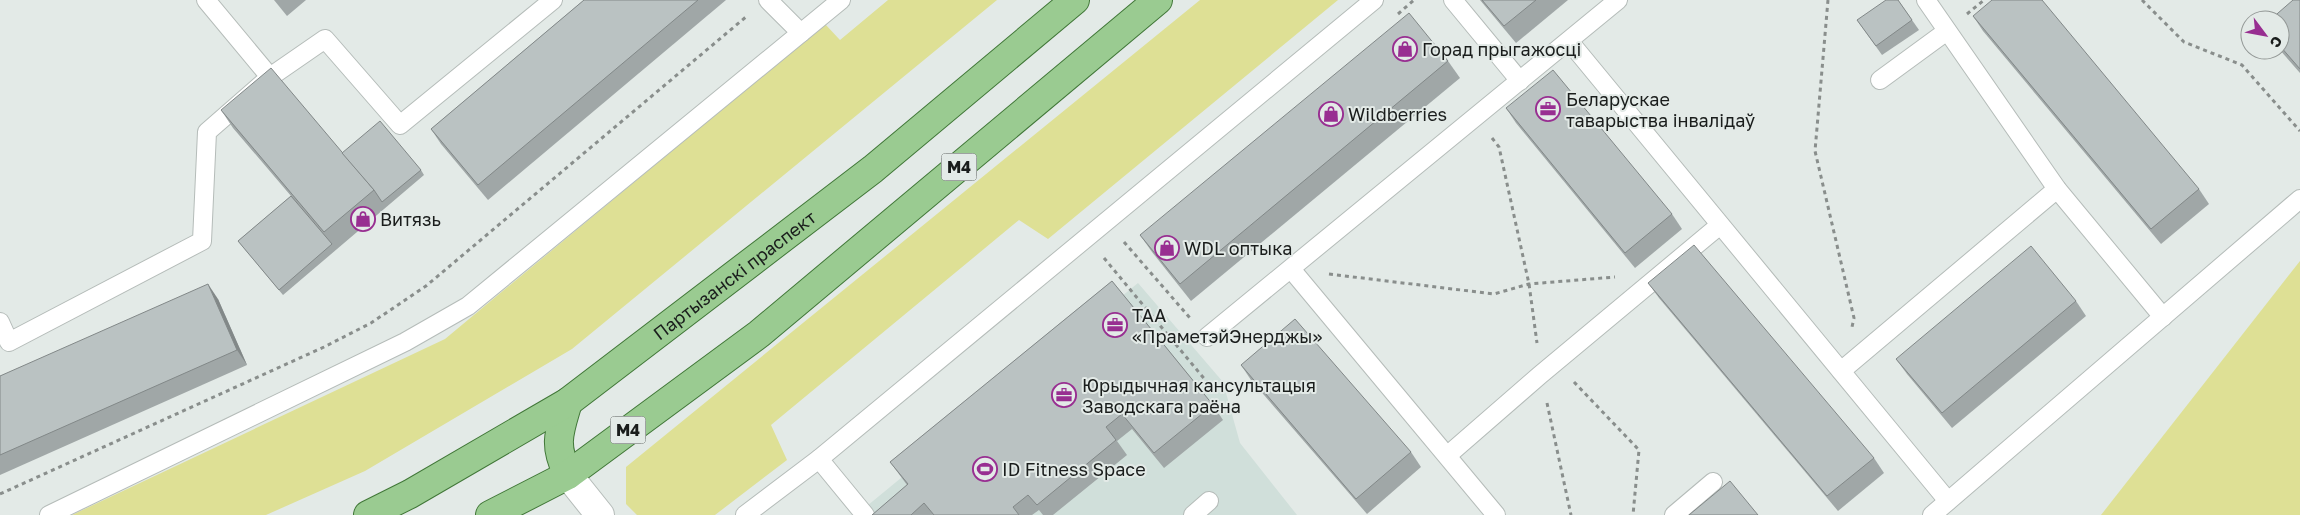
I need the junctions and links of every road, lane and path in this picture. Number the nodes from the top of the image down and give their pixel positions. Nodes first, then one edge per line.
1 (206, 0) edge
2 (553, 0) edge
3 (768, 0) edge
4 (841, 0) edge
5 (1075, 0) edge
6 (1158, 0) edge
7 (1374, 0) edge
8 (1453, 0) edge
9 (1618, 0) edge
10 (1828, 0) edge
11 (1926, 0) edge
12 (2142, 0) edge
13 (752, 13) dead end
14 (1946, 31) junction
15 (801, 33) junction
16 (1569, 41) junction
17 (270, 77) junction
18 (1880, 80) dead end
19 (1520, 81) junction
20 (1478, 116) junction
21 (2300, 131) edge
22 (2057, 189) junction
23 (2300, 199) edge
24 (1720, 225) junction
25 (1124, 241) dead end
26 (1104, 258) dead end
27 (1291, 269) junction
28 (1663, 274) junction
29 (1529, 284) junction
30 (2163, 317) junction
31 (0, 322) edge
32 (1207, 337) joint
33 (1536, 342) junction
34 (4, 345) edge
35 (1556, 362) junction
36 (1841, 371) junction
37 (1540, 375) junction
38 (1207, 382) dead end
39 (568, 402) junction
40 (1448, 456) junction
41 (819, 459) junction
42 (568, 475) junction
43 (1713, 482) dead end
44 (0, 494) edge
45 (1209, 501) dead end
46 (1948, 501) junction
47 (49, 515) edge
48 (368, 515) edge
49 (490, 515) edge
50 (600, 515) edge
51 (745, 515) edge
52 (865, 515) edge
53 (1193, 515) edge
54 (1496, 515) edge
55 (1571, 515) edge
56 (1633, 515) edge
57 (1674, 515) edge
58 (1932, 515) edge

1 - 17 lane
2 - 17 lane
3 - 15 lane
4 - 15 lane
5 - 39 main road, Партызанскі праспект
6 - 42 main road, М4
7 - 41 lane
8 - 19 lane
9 - 16 lane
10 - 36 path
11 - 14 lane
12 - 21 path
13 - 44 path
14 - 18 lane
14 - 22 lane
15 - 47 lane
16 - 19 lane
16 - 24 lane
17 - 34 lane
19 - 20 lane
20 - 27 lane
20 - 29 path
22 - 30 lane
22 - 36 lane
23 - 30 lane
24 - 28 lane
24 - 36 lane
25 - 32 path
26 - 38 path
27 - 29 path
27 - 32 lane
27 - 40 lane
28 - 29 path
28 - 35 lane
29 - 33 path
30 - 46 lane
31 - 34 lane
33 - 35 path
33 - 37 path
35 - 37 lane
35 - 56 path
36 - 46 lane
37 - 40 lane
37 - 55 path
39 - 42 main road
39 - 48 main road, Партызанскі праспект
40 - 54 lane
41 - 51 lane
41 - 52 lane
42 - 49 main road, М4
42 - 50 street
43 - 57 lane
45 - 53 lane
46 - 58 lane

